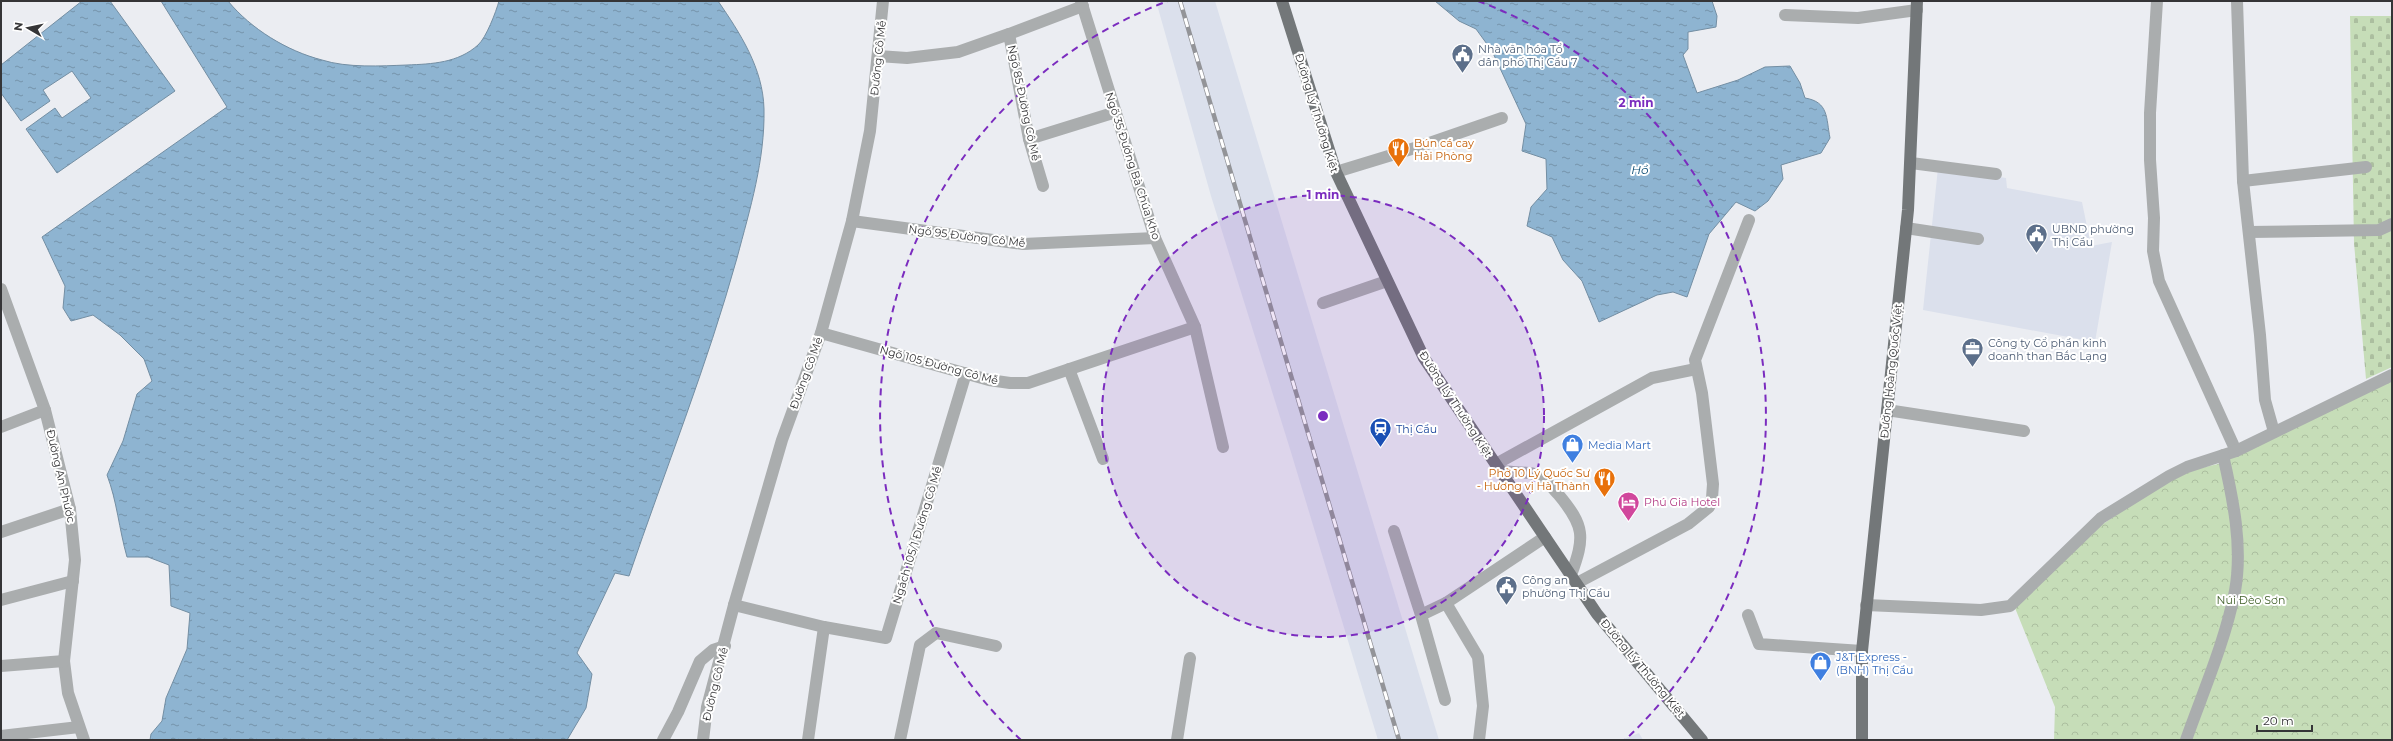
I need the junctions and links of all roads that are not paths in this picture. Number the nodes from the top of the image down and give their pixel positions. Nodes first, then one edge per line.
1 (883, 1) edge
2 (1282, 1) edge
3 (2157, 1) edge
4 (2237, 1) edge
5 (1082, 3) edge
6 (1917, 5) edge
7 (1785, 15) dead end
8 (1009, 34) junction
9 (878, 56) junction
10 (1116, 112) junction
11 (1502, 118) dead end
12 (1029, 139) junction
13 (1911, 163) junction
14 (2366, 167) dead end
15 (1336, 172) junction
16 (1996, 174) dead end
17 (2243, 181) junction
18 (1043, 186) dead end
19 (1749, 220) dead end
20 (852, 221) junction
21 (2392, 224) edge
22 (1906, 228) junction
23 (2249, 232) junction
24 (1155, 238) junction
25 (1978, 239) dead end
26 (1387, 281) junction
27 (1, 289) edge
28 (1323, 303) dead end
29 (1195, 327) junction
30 (821, 333) junction
31 (1069, 369) junction
32 (1696, 369) junction
33 (966, 373) junction
34 (2392, 375) edge
35 (45, 410) junction
36 (1887, 410) junction
37 (1, 427) edge
38 (2024, 431) dead end
39 (2274, 432) junction
40 (1223, 447) dead end
41 (2236, 451) junction
42 (2223, 455) junction
43 (1103, 459) dead end
44 (1498, 468) junction
45 (70, 509) junction
46 (1394, 531) dead end
47 (1, 532) edge
48 (1545, 536) junction
49 (1574, 579) junction
50 (73, 581) junction
51 (1, 600) edge
52 (1446, 602) junction
53 (1866, 604) junction
54 (734, 605) junction
55 (1421, 615) junction
56 (1748, 615) dead end
57 (824, 627) junction
58 (725, 646) junction
59 (996, 646) dead end
60 (1862, 651) junction
61 (1190, 658) dead end
62 (64, 661) junction
63 (1, 666) edge
64 (1445, 700) dead end
65 (79, 727) junction
66 (1, 736) edge
67 (84, 740) edge
68 (663, 740) edge
69 (703, 740) edge
70 (808, 740) edge
71 (900, 740) edge
72 (1177, 740) edge
73 (1479, 740) edge
74 (1702, 740) edge
75 (1862, 740) edge
76 (2186, 740) edge

1 - 9 street, Đường Cô Mễ
2 - 15 main road, Đường Lý Thường Kiệt
3 - 41 street
4 - 17 street
5 - 8 street
5 - 10 street, Ngõ 35 Đường Bà Chúa Kho
6 - 7 street
6 - 13 main road, Đường Hoàng Quốc Việt
8 - 9 street, Ngõ 85 Đường Cô Mễ
8 - 12 street, Ngõ 85 Đường Cô Mễ
9 - 20 street, Đường Cô Mễ
10 - 12 street
10 - 24 street, Ngõ 35 Đường Bà Chúa Kho
11 - 15 street
12 - 18 street, Ngõ 85 Đường Cô Mễ
13 - 16 street
13 - 22 main road, Đường Hoàng Quốc Việt
14 - 17 street
15 - 26 main road, Đường Lý Thường Kiệt
17 - 23 street
19 - 32 street
20 - 24 street, Ngõ 95 Đường Cô Mễ
20 - 30 street, Đường Cô Mễ
21 - 23 street
22 - 25 street
22 - 36 main road, Đường Hoàng Quốc Việt
23 - 39 street
24 - 29 street, Ngõ 35 Đường Bà Chúa Kho
26 - 28 street
26 - 44 main road, Đường Lý Thường Kiệt
27 - 35 street, Đường An Phước
29 - 31 street, Ngõ 105 Đường Cô Mễ
29 - 40 street, Ngõ 35 Đường Bà Chúa Kho
30 - 33 street, Ngõ 105 Đường Cô Mễ
30 - 54 street, Đường Cô Mễ
31 - 33 street, Ngõ 105 Đường Cô Mễ
31 - 43 street
32 - 44 street
32 - 49 street
33 - 57 street, Ngách 105/1 Đường Cô Mễ
34 - 39 street
35 - 37 street
35 - 45 street, Đường An Phước
36 - 38 street
36 - 53 main road, Đường Hoàng Quốc Việt
39 - 41 street
41 - 42 street
42 - 53 street
42 - 76 street
44 - 48 main road, Đường Lý Thường Kiệt
44 - 49 street
45 - 47 street
45 - 50 street, Đường An Phước
46 - 55 street
48 - 49 main road, Đường Lý Thường Kiệt
48 - 52 street
49 - 74 main road, Đường Lý Thường Kiệt
50 - 51 street
50 - 62 street, Đường An Phước
52 - 55 street
52 - 73 street
53 - 60 main road, Đường Hoàng Quốc Việt
54 - 57 street
54 - 58 street, Đường Cô Mễ
55 - 64 street
56 - 60 street
57 - 70 street
58 - 68 street
58 - 69 street, Đường Cô Mễ
59 - 71 street
60 - 75 main road, Đường Hoàng Quốc Việt
61 - 72 street
62 - 63 street
62 - 65 street, Đường An Phước
65 - 66 street
65 - 67 street, Đường An Phước

